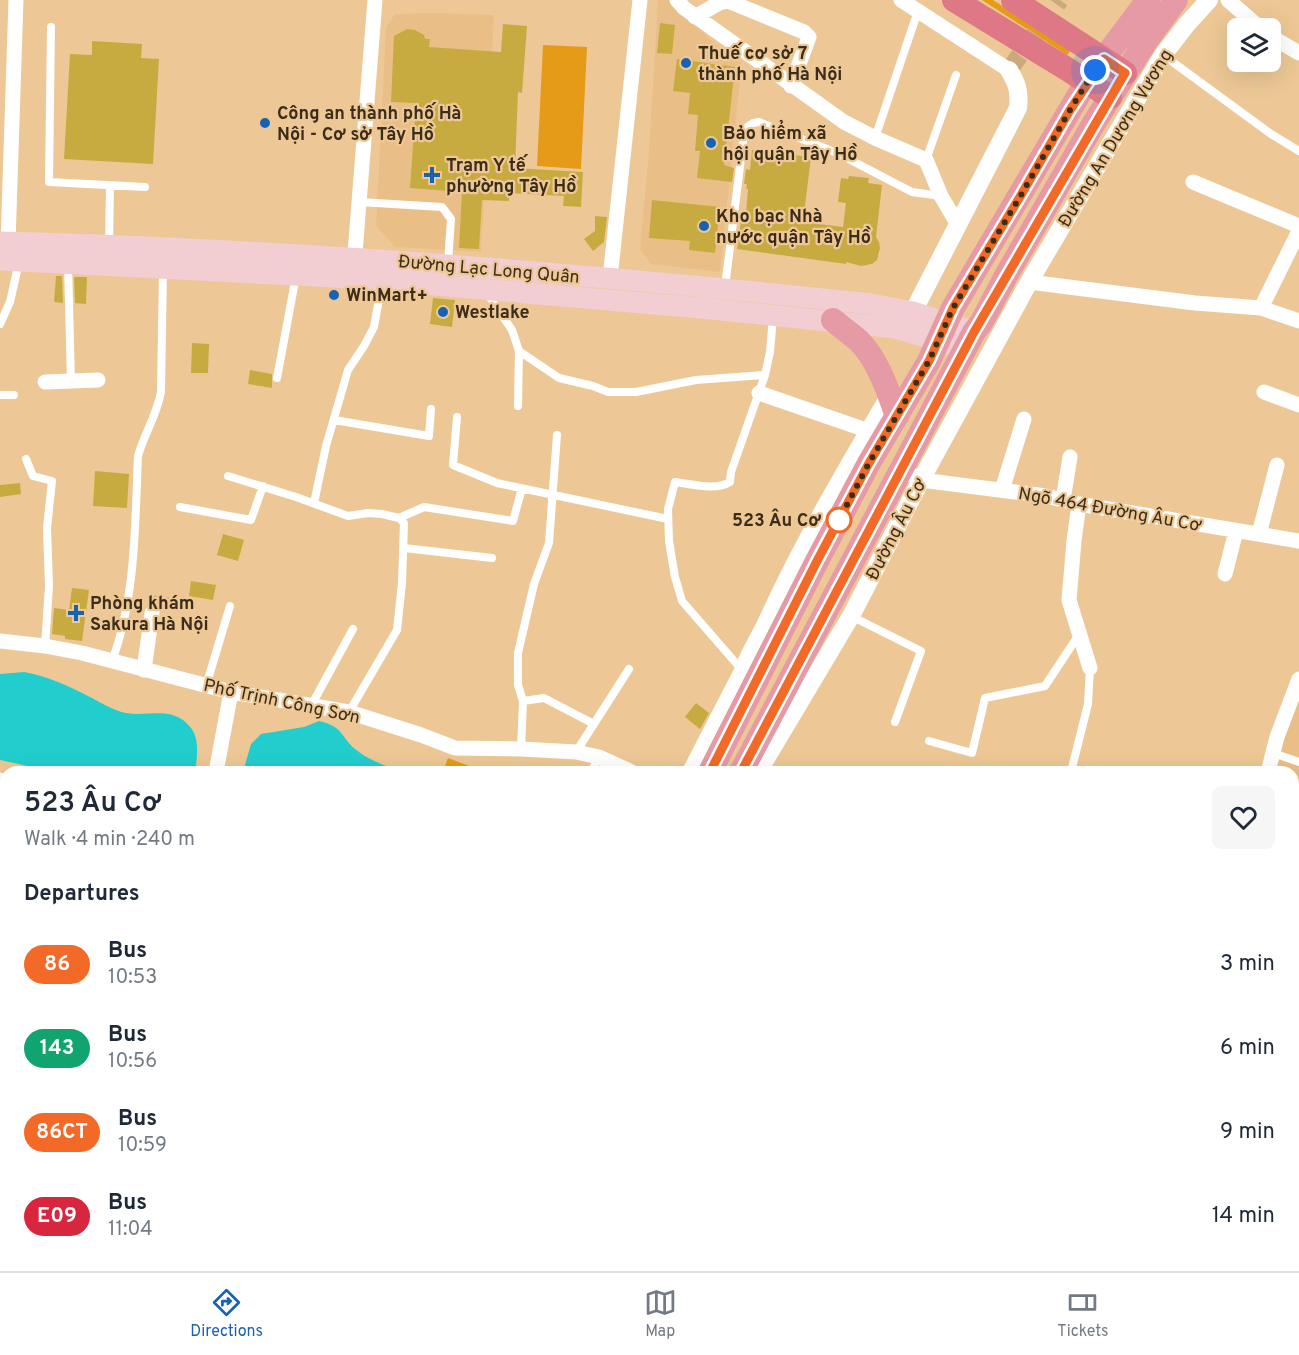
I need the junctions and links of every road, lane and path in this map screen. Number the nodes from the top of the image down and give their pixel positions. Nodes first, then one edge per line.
1 (16, 0) edge
2 (375, 0) edge
3 (640, 0) edge
4 (678, 0) edge
5 (901, 0) edge
6 (954, 0) edge
7 (1013, 0) edge
8 (1148, 0) edge
9 (1176, 0) edge
10 (1209, 0) edge
11 (1228, 0) edge
12 (918, 11) junction
13 (696, 17) junction
14 (1249, 18) edge
15 (51, 27) dead end
16 (1281, 42) edge
17 (1299, 52) edge
18 (1163, 55) junction
19 (1104, 59) junction
20 (1009, 70) joint
21 (1125, 73) junction
22 (956, 75) dead end
23 (1087, 81) junction
24 (791, 86) junction
25 (1110, 97) junction
26 (875, 138) junction
27 (1299, 151) edge
28 (926, 160) junction
29 (1193, 182) dead end
30 (110, 186) junction
31 (145, 187) dead end
32 (941, 196) junction
33 (359, 202) junction
34 (957, 223) junction
35 (1299, 226) edge
36 (1299, 231) edge
37 (109, 246) junction
38 (7, 252) edge
39 (68, 263) junction
40 (448, 266) junction
41 (163, 268) junction
42 (354, 268) junction
43 (296, 275) junction
44 (610, 278) junction
45 (382, 280) junction
46 (1029, 282) junction
47 (484, 289) junction
48 (725, 289) junction
49 (1261, 308) junction
50 (913, 312) junction
51 (774, 315) junction
52 (833, 320) junction
53 (1299, 321) edge
54 (0, 324) edge
55 (942, 331) junction
56 (970, 340) junction
57 (519, 351) junction
58 (765, 375) junction
59 (277, 378) dead end
60 (98, 380) dead end
61 (71, 381) junction
62 (45, 382) dead end
63 (1264, 392) dead end
64 (759, 393) junction
65 (0, 395) edge
66 (14, 395) dead end
67 (1299, 405) edge
68 (518, 406) dead end
69 (893, 406) junction
70 (431, 409) dead end
71 (457, 417) dead end
72 (1024, 419) dead end
73 (334, 420) junction
74 (869, 432) junction
75 (557, 435) dead end
76 (1070, 457) dead end
77 (26, 459) dead end
78 (1277, 465) dead end
79 (912, 475) junction
80 (228, 476) dead end
81 (262, 486) junction
82 (522, 488) junction
83 (1002, 490) junction
84 (553, 494) junction
85 (1063, 500) junction
86 (314, 503) junction
87 (1079, 504) junction
88 (180, 507) dead end
89 (399, 518) junction
90 (668, 519) junction
91 (1236, 531) junction
92 (1258, 534) junction
93 (1299, 541) edge
94 (404, 548) junction
95 (492, 558) dead end
96 (1225, 574) dead end
97 (230, 606) dead end
98 (152, 613) dead end
99 (851, 616) junction
100 (353, 629) dead end
101 (1079, 634) junction
102 (0, 640) edge
103 (45, 646) junction
104 (112, 661) junction
105 (1090, 668) joint
106 (629, 669) dead end
107 (144, 670) junction
108 (743, 671) junction
109 (1299, 679) edge
110 (206, 686) junction
111 (231, 692) junction
112 (523, 701) junction
113 (311, 706) junction
114 (349, 712) junction
115 (895, 722) dead end
116 (594, 724) junction
117 (929, 741) dead end
118 (521, 749) junction
119 (576, 752) junction
120 (1273, 753) junction
121 (599, 757) junction
122 (1299, 762) edge
123 (217, 766) edge
124 (594, 766) edge
125 (619, 766) edge
126 (694, 766) edge
127 (713, 766) edge
128 (744, 766) edge
129 (762, 766) edge
130 (1072, 766) edge
131 (1270, 766) edge

1 - 38 street
2 - 33 street
3 - 44 street
4 - 13 street
5 - 12 street
6 - 23 highway
7 - 19 highway
8 - 19 main road
9 - 21 main road, Đường An Dương Vương
10 - 18 street, Đường An Dương Vương
11 - 14 street
12 - 20 street
12 - 26 lane
13 - 24 street
13 - 24 street
15 - 30 lane
16 - 17 street
18 - 27 lane
18 - 46 street, Đường An Dương Vương
19 - 21 highway
19 - 23 main road
20 - 34 street
21 - 25 main road, Đường An Dương Vương
22 - 28 lane
23 - 25 highway
23 - 55 main road
24 - 26 street
25 - 56 main road, Đường An Dương Vương
26 - 28 street
28 - 32 street
29 - 35 street
30 - 31 lane
30 - 37 lane
32 - 34 street
32 - 48 lane
33 - 40 lane
33 - 42 street
34 - 50 street
36 - 49 street
37 - 38 main road, Đường Lạc Long Quân
37 - 42 main road, Đường Lạc Long Quân
38 - 39 main road, Đường Lạc Long Quân
38 - 54 lane
39 - 41 main road, Đường Lạc Long Quân
39 - 61 lane
40 - 42 main road, Đường Lạc Long Quân
40 - 44 main road, Đường Lạc Long Quân
41 - 43 main road, Đường Lạc Long Quân
41 - 104 lane
42 - 43 main road, Đường Lạc Long Quân
42 - 45 main road, Đường Lạc Long Quân
43 - 59 lane
44 - 48 main road, Đường Lạc Long Quân
45 - 47 main road, Đường Lạc Long Quân
45 - 73 lane
46 - 49 street
46 - 79 street, Đường Âu Cơ
47 - 51 main road, Đường Lạc Long Quân
47 - 57 lane
48 - 50 main road, Đường Lạc Long Quân
49 - 53 street
50 - 55 main road, Đường Lạc Long Quân
51 - 52 main road, Đường Lạc Long Quân
51 - 58 lane
52 - 55 main road, Đường Lạc Long Quân
52 - 69 main road
55 - 56 main road, Đường Lạc Long Quân
55 - 69 main road
56 - 79 main road, Đường Âu Cơ
57 - 58 lane
57 - 68 lane
58 - 64 lane
60 - 61 street
61 - 62 street
63 - 67 street
64 - 74 street
64 - 90 lane
65 - 66 lane
69 - 74 street
69 - 127 main road
70 - 73 lane
71 - 82 lane
72 - 83 street
73 - 86 lane
74 - 108 street
75 - 84 lane
76 - 85 street
77 - 103 lane
78 - 92 street
79 - 83 street, Ngõ 464 Đường Âu Cơ
79 - 99 street, Đường Âu Cơ
79 - 128 main road, Đường Âu Cơ
80 - 81 lane
81 - 86 lane
81 - 88 lane
82 - 84 lane
82 - 89 lane
83 - 85 street, Ngõ 464 Đường Âu Cơ
84 - 90 lane
84 - 112 lane
85 - 87 street, Ngõ 464 Đường Âu Cơ
86 - 89 lane
87 - 91 street, Ngõ 464 Đường Âu Cơ
87 - 101 street
89 - 94 lane
90 - 108 lane
91 - 92 street, Ngõ 464 Đường Âu Cơ
91 - 96 street
92 - 93 street, Ngõ 464 Đường Âu Cơ
94 - 95 lane
94 - 114 lane
97 - 110 lane
98 - 107 street
99 - 115 lane
99 - 129 street, Đường Âu Cơ
100 - 113 lane
101 - 105 street
101 - 117 lane
102 - 103 street, Phố Trịnh Công Sơn
103 - 104 street, Phố Trịnh Công Sơn
104 - 107 street, Phố Trịnh Công Sơn
105 - 130 lane
106 - 116 lane
107 - 110 street, Phố Trịnh Công Sơn
108 - 126 street
109 - 120 street
110 - 111 street, Phố Trịnh Công Sơn
111 - 113 street, Phố Trịnh Công Sơn
111 - 123 street
112 - 116 lane
112 - 118 lane
113 - 114 street, Phố Trịnh Công Sơn
114 - 118 street, Phố Trịnh Công Sơn
116 - 119 lane
118 - 119 street, Phố Trịnh Công Sơn
119 - 121 street, Phố Trịnh Công Sơn
120 - 122 lane
120 - 131 street
121 - 124 lane
121 - 125 street, Phố Trịnh Công Sơn

